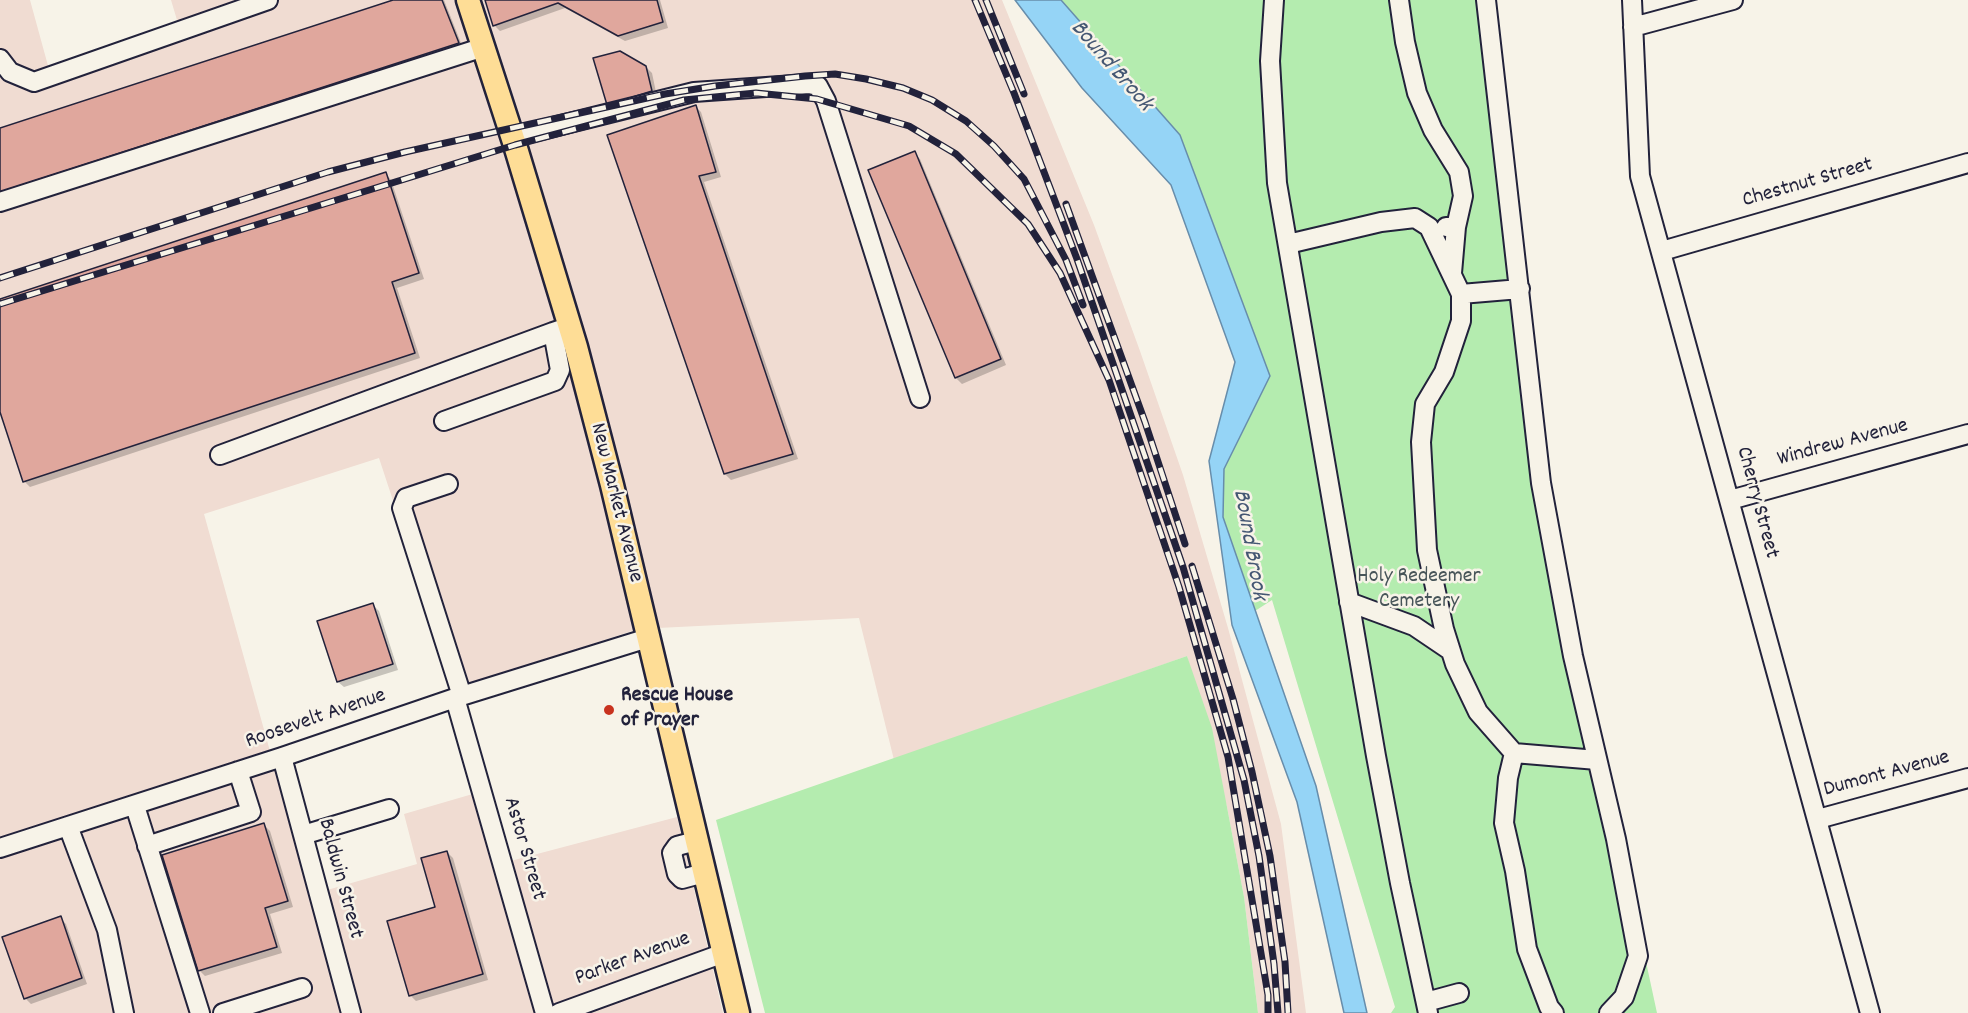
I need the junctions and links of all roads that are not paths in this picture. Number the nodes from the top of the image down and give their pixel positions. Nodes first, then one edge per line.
1 (268, 0) edge
2 (468, 0) edge
3 (1274, 0) edge
4 (1399, 0) edge
5 (1486, 0) edge
6 (1632, 0) edge
7 (1733, 0) edge
8 (1633, 27) junction
9 (484, 48) junction
10 (0, 59) edge
11 (513, 137) junction
12 (1968, 164) edge
13 (0, 202) edge
14 (1429, 227) junction
15 (1456, 227) junction
16 (1288, 244) junction
17 (1662, 251) junction
18 (1452, 275) junction
19 (1520, 289) junction
20 (1461, 294) junction
21 (562, 329) junction
22 (920, 398) dead end
23 (444, 421) dead end
24 (1968, 434) edge
25 (220, 455) dead end
26 (448, 484) dead end
27 (1730, 500) junction
28 (1349, 602) junction
29 (648, 638) junction
30 (1451, 651) junction
31 (458, 697) junction
32 (1514, 753) junction
33 (282, 758) junction
34 (1597, 760) junction
35 (238, 771) junction
36 (1968, 778) edge
37 (135, 806) junction
38 (389, 809) dead end
39 (1818, 819) junction
40 (68, 826) junction
41 (303, 835) junction
42 (147, 846) junction
43 (0, 848) edge
44 (724, 953) junction
45 (302, 988) dead end
46 (1459, 993) dead end
47 (1427, 1007) edge
48 (124, 1013) edge
49 (200, 1013) edge
50 (223, 1013) edge
51 (351, 1013) edge
52 (545, 1013) edge
53 (559, 1013) edge
54 (738, 1013) edge
55 (1554, 1013) edge
56 (1609, 1013) edge
57 (1870, 1013) edge

1 - 10 street
2 - 9 main road, New Market Avenue
3 - 16 street
4 - 15 street
5 - 19 street
6 - 8 street, Cherry Street
7 - 8 street
8 - 17 street, Cherry Street
9 - 11 main road, New Market Avenue
9 - 13 street
11 - 21 main road, New Market Avenue
11 - 22 street
12 - 17 street, Chestnut Street
14 - 15 street
14 - 16 street
14 - 18 street
15 - 18 street
16 - 28 street
17 - 27 street, Cherry Street
18 - 20 street
19 - 20 street
19 - 34 street
20 - 30 street
21 - 23 street
21 - 25 street
21 - 29 main road, New Market Avenue
24 - 27 street, Windrew Avenue
26 - 31 street, Astor Street
27 - 39 street, Cherry Street
28 - 30 street
28 - 47 street
29 - 31 street, Roosevelt Avenue
29 - 44 main road, New Market Avenue
30 - 32 street
31 - 33 street, Roosevelt Avenue
31 - 52 street, Astor Street
32 - 34 street
32 - 55 street
33 - 35 street, Roosevelt Avenue
33 - 41 street, Baldwin Street
34 - 56 street
35 - 37 street, Roosevelt Avenue
35 - 42 street
36 - 39 street, Dumont Avenue
37 - 40 street, Roosevelt Avenue
37 - 42 street
38 - 41 street
39 - 57 street, Cherry Street
40 - 43 street, Roosevelt Avenue
40 - 48 street
41 - 51 street, Baldwin Street
42 - 49 street
44 - 53 street, Parker Avenue
44 - 54 main road, New Market Avenue
45 - 50 street
46 - 47 street

